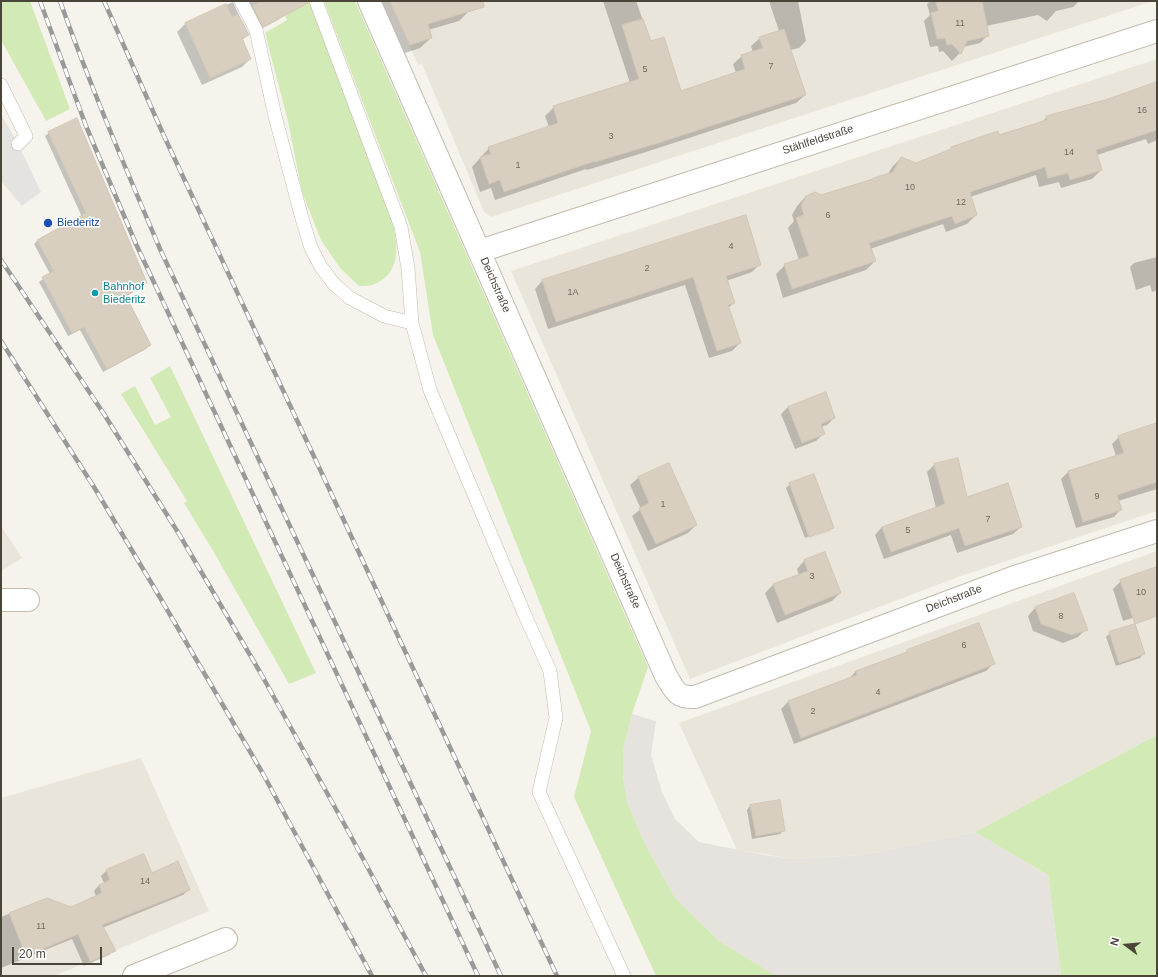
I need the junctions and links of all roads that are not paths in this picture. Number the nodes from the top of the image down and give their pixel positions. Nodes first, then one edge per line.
1 (241, 1) edge
2 (316, 1) edge
3 (369, 1) edge
4 (1157, 31) edge
5 (1, 85) edge
6 (18, 144) dead end
7 (480, 250) junction
8 (412, 323) junction
9 (1157, 531) edge
10 (1, 600) edge
11 (28, 600) dead end
12 (226, 939) dead end
13 (134, 976) edge
14 (624, 976) edge

1 - 8 lane
2 - 8 lane
3 - 7 street, Deichstraße
4 - 7 street, Stählfeldstraße
5 - 6 lane
7 - 9 street, Deichstraße
8 - 14 lane
10 - 11 street
12 - 13 street

